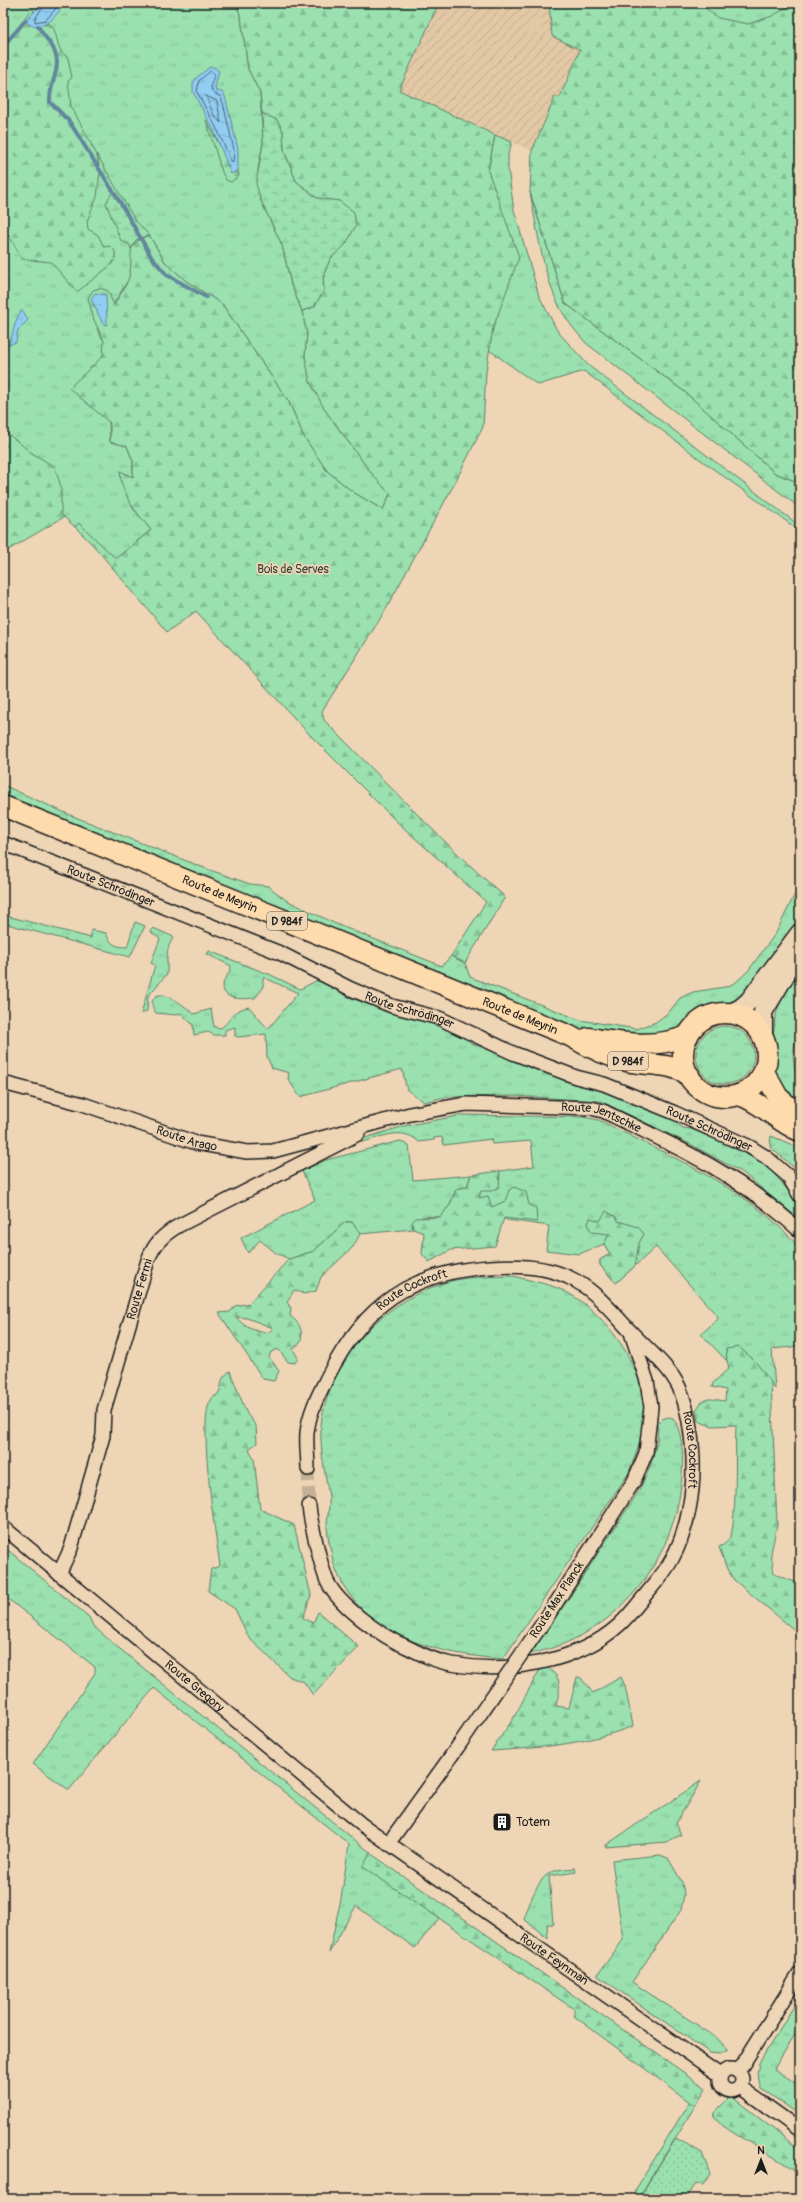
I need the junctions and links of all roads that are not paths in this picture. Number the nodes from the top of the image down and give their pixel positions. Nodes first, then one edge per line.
1 (3, 806) edge
2 (3, 843) edge
3 (800, 933) edge
4 (800, 950) edge
5 (729, 1014) junction
6 (570, 1036) junction
7 (688, 1036) junction
8 (763, 1037) junction
9 (764, 1072) junction
10 (689, 1075) junction
11 (3, 1083) edge
12 (739, 1095) junction
13 (800, 1116) edge
14 (373, 1125) junction
15 (800, 1131) edge
16 (800, 1196) edge
17 (800, 1231) edge
18 (631, 1332) junction
19 (308, 1469) tunnel mouth
20 (309, 1506) tunnel mouth
21 (3, 1527) edge
22 (59, 1574) junction
23 (388, 1844) junction
24 (800, 1973) edge
25 (738, 2072) junction
26 (720, 2075) junction
27 (740, 2087) junction
28 (800, 2130) edge

1 - 6 main road, Route de Meyrin / D 984f
2 - 16 street, Route Schrödinger
3 - 5 street
4 - 8 street
5 - 7 main road
5 - 8 main road
6 - 7 main road, Route de Meyrin / D 984f
6 - 10 main road, Route de Meyrin / D 984f
7 - 10 main road
8 - 9 main road
9 - 12 main road
9 - 13 main road
10 - 12 main road
11 - 14 street, Route Arago
12 - 15 main road
14 - 17 street, Route Jentschke
14 - 22 street, Route Fermi
18 - 19 street, Route Cockroft
18 - 20 street, Route Cockroft
18 - 23 street, Route Max Planck, bridge
21 - 22 street, Route Gregory
22 - 23 street, Route Gregory
23 - 26 street, Route Feynman
24 - 25 street
25 - 26 street
25 - 27 street
26 - 27 street
27 - 28 street

